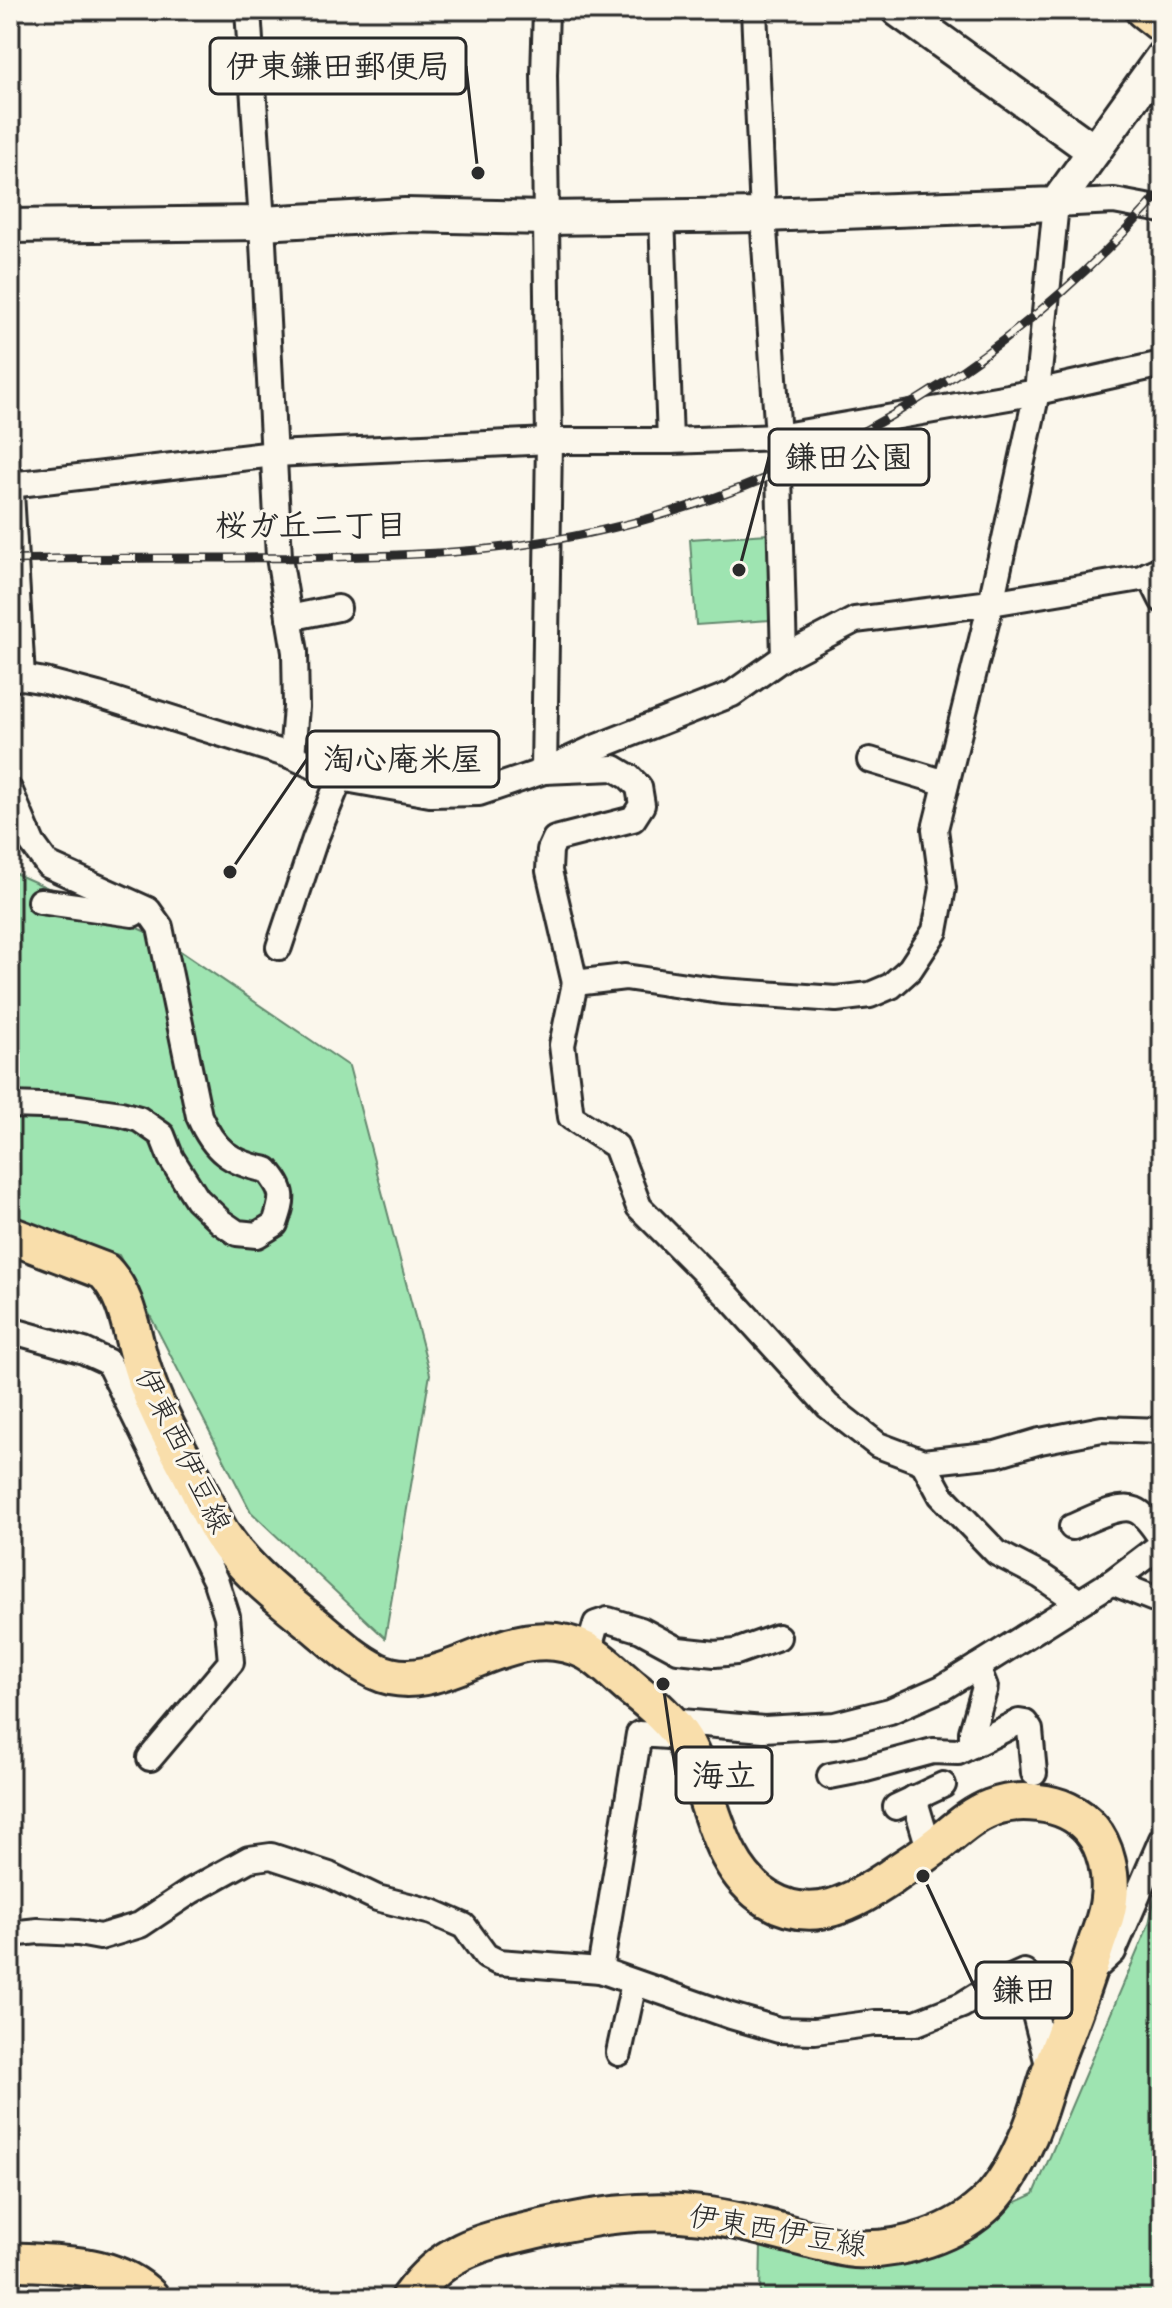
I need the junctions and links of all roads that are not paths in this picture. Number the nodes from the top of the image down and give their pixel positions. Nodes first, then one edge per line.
1 (248, 10) edge
2 (546, 10) edge
3 (754, 10) edge
4 (898, 10) edge
5 (1144, 10) edge
6 (1162, 24) edge
7 (1162, 57) edge
8 (1094, 151) junction
9 (1056, 204) junction
10 (1162, 210) edge
11 (763, 215) junction
12 (662, 216) junction
13 (546, 218) junction
14 (262, 223) junction
15 (10, 226) edge
16 (1162, 364) edge
17 (1037, 392) junction
18 (778, 437) junction
19 (549, 441) junction
20 (670, 441) junction
21 (274, 454) junction
22 (10, 476) edge
23 (10, 485) edge
24 (1156, 571) edge
25 (1162, 600) edge
26 (991, 603) junction
27 (338, 608) dead end
28 (289, 618) junction
29 (784, 657) junction
30 (16, 678) edge
31 (292, 756) junction
32 (870, 760) dead end
33 (544, 771) junction
34 (340, 778) junction
35 (946, 783) junction
36 (10, 791) edge
37 (40, 901) dead end
38 (160, 927) junction
39 (279, 947) dead end
40 (575, 983) junction
41 (10, 1105) edge
42 (10, 1235) edge
43 (10, 1330) edge
44 (1162, 1431) edge
45 (923, 1462) junction
46 (1072, 1527) dead end
47 (1162, 1542) edge
48 (1112, 1582) junction
49 (1079, 1602) junction
50 (1162, 1602) edge
51 (778, 1637) dead end
52 (588, 1652) junction
53 (977, 1667) junction
54 (675, 1729) junction
55 (972, 1745) junction
56 (150, 1758) dead end
57 (1034, 1773) dead end
58 (830, 1776) dead end
59 (943, 1785) dead end
60 (1162, 1839) edge
61 (930, 1851) junction
62 (10, 1934) edge
63 (600, 1970) junction
64 (1087, 1975) junction
65 (634, 1983) junction
66 (619, 2053) dead end
67 (1050, 2073) junction
68 (10, 2261) edge
69 (151, 2298) edge
70 (409, 2298) edge

1 - 14 street
2 - 13 street
3 - 11 street
4 - 8 street
5 - 6 main road
7 - 8 street
8 - 9 street
9 - 10 street
9 - 11 street
9 - 17 street
11 - 12 street
11 - 18 street
12 - 13 street
12 - 20 street
13 - 14 street
13 - 19 street
14 - 15 street
14 - 21 street
16 - 17 street
17 - 18 street
17 - 26 street
18 - 20 street
18 - 29 street
19 - 20 street
19 - 21 street
19 - 33 street
21 - 23 street
21 - 28 street
22 - 23 street
23 - 30 street
24 - 25 street
24 - 26 street
26 - 29 street
26 - 35 street
27 - 28 street
28 - 31 street
29 - 33 street
30 - 31 street
31 - 34 street
32 - 35 street
33 - 34 street
33 - 40 street
34 - 39 street
35 - 40 street
36 - 38 street
37 - 38 street
38 - 41 street
40 - 45 street
42 - 52 main road, 伊東西伊豆線
43 - 56 street
44 - 45 street
45 - 49 street
46 - 47 street
47 - 48 street
48 - 49 street
48 - 50 street
49 - 53 street
51 - 52 street
52 - 54 main road, 伊東西伊豆線
53 - 54 street
53 - 55 street
54 - 61 main road, 伊東西伊豆線
54 - 63 street
55 - 57 street
55 - 58 street
59 - 61 street
60 - 64 street
61 - 64 main road, 伊東西伊豆線
62 - 63 street
63 - 65 street
64 - 67 main road, 伊東西伊豆線
65 - 66 street
65 - 67 street
67 - 70 main road, 伊東西伊豆線
68 - 69 main road

